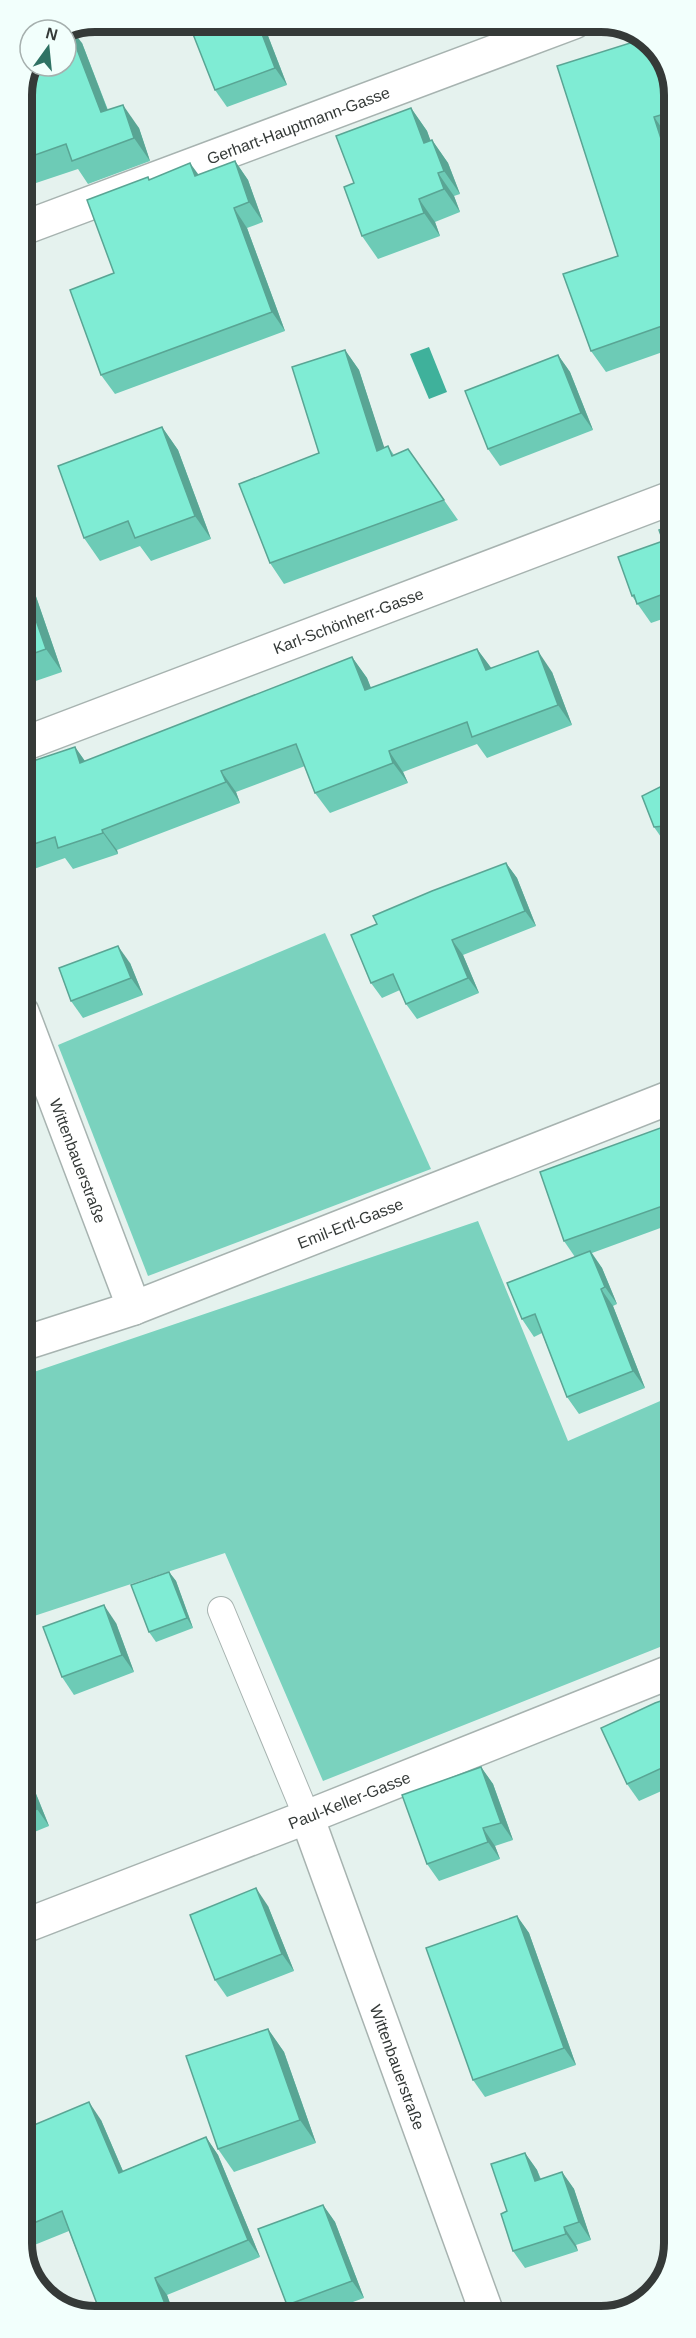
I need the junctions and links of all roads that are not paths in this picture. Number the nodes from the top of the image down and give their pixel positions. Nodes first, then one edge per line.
1 (547, 32) edge
2 (32, 225) edge
3 (664, 501) edge
4 (32, 741) edge
5 (32, 1038) edge
6 (664, 1100) edge
7 (134, 1308) junction
8 (32, 1341) edge
9 (221, 1610) dead end
10 (664, 1674) edge
11 (307, 1817) junction
12 (32, 1924) edge
13 (484, 2306) edge

1 - 2 street, Gerhart-Hauptmann-Gasse
3 - 4 street, Karl-Schönherr-Gasse
5 - 7 street, Wittenbauerstraße
6 - 7 street, Emil-Ertl-Gasse
7 - 8 street, Emil-Ertl-Gasse
9 - 11 lane
10 - 11 street, Paul-Keller-Gasse
11 - 12 street, Paul-Keller-Gasse
11 - 13 street, Wittenbauerstraße

